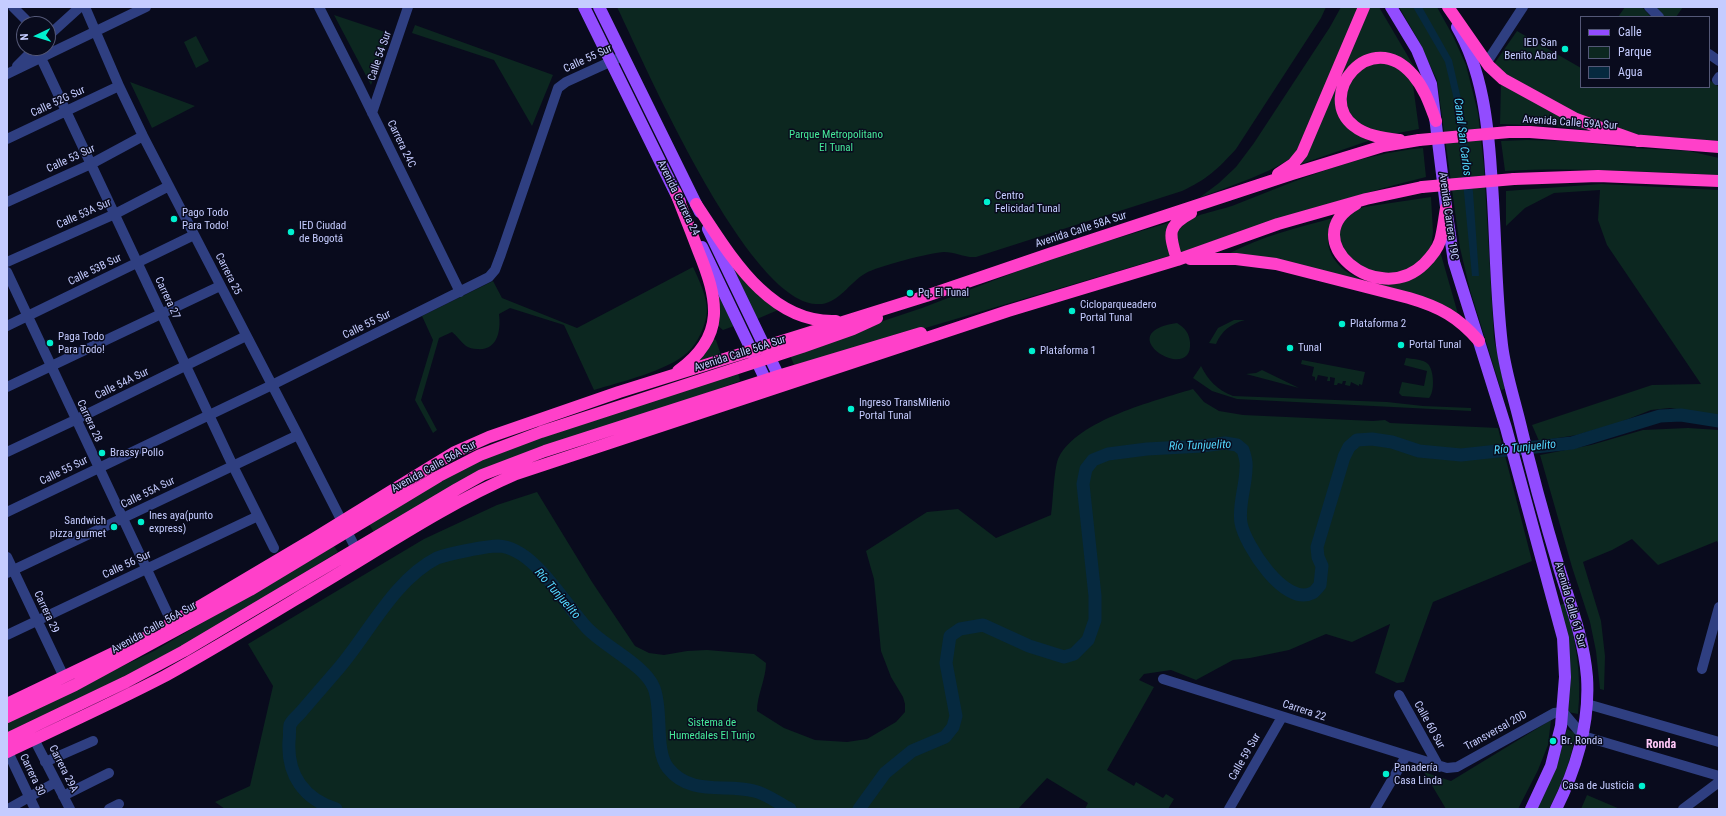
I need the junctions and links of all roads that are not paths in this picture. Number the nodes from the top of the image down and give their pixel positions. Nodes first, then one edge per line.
1 (13, 7) edge
2 (80, 7) edge
3 (85, 7) edge
4 (146, 7) edge
5 (319, 7) edge
6 (408, 7) edge
7 (584, 7) edge
8 (599, 7) edge
9 (1364, 7) edge
10 (1391, 7) edge
11 (1447, 7) edge
12 (1523, 7) edge
13 (22, 16) edge
14 (56, 29) edge
15 (95, 32) junction
16 (1710, 55) edge
17 (27, 56) edge
18 (623, 56) junction
19 (41, 58) junction
20 (611, 61) junction
21 (1719, 61) edge
22 (1487, 62) junction
23 (9, 73) edge
24 (119, 86) junction
25 (66, 111) junction
26 (372, 113) junction
27 (1436, 121) junction
28 (143, 136) junction
29 (7, 139) edge
30 (1413, 141) junction
31 (1638, 141) junction
32 (1719, 147) edge
33 (91, 164) junction
34 (1719, 181) edge
35 (169, 186) junction
36 (1257, 186) junction
37 (676, 193) junction
38 (1218, 199) junction
39 (1366, 199) junction
40 (7, 202) edge
41 (696, 204) junction
42 (1446, 208) junction
43 (115, 214) junction
44 (194, 235) junction
45 (1177, 260) junction
46 (7, 262) edge
47 (138, 263) junction
48 (7, 272) edge
49 (220, 286) junction
50 (460, 292) junction
51 (926, 296) junction
52 (162, 314) junction
53 (27, 316) junction
54 (849, 320) junction
55 (7, 326) edge
56 (246, 336) junction
57 (1480, 341) junction
58 (764, 347) junction
59 (752, 350) junction
60 (770, 358) junction
61 (758, 362) junction
62 (186, 365) junction
63 (51, 366) junction
64 (664, 378) junction
65 (780, 381) junction
66 (272, 385) junction
67 (768, 385) junction
68 (7, 387) edge
69 (210, 415) junction
70 (75, 420) junction
71 (1506, 428) joint
72 (602, 433) junction
73 (298, 435) junction
74 (7, 452) edge
75 (575, 454) junction
76 (470, 460) junction
77 (437, 463) junction
78 (233, 466) junction
79 (98, 468) junction
80 (7, 512) edge
81 (258, 516) junction
82 (122, 518) junction
83 (345, 527) junction
84 (274, 548) dead end
85 (356, 549) junction
86 (7, 557) edge
87 (268, 565) junction
88 (146, 570) junction
89 (10, 572) edge
90 (250, 590) junction
91 (1719, 607) edge
92 (254, 610) junction
93 (37, 621) junction
94 (172, 623) junction
95 (7, 635) edge
96 (1715, 638) edge
97 (218, 645) junction
98 (1702, 669) dead end
99 (64, 677) junction
100 (1163, 679) dead end
101 (1399, 695) dead end
102 (36, 704) junction
103 (1587, 704) junction
104 (7, 705) edge
105 (1563, 712) junction
106 (7, 717) edge
107 (1282, 717) junction
108 (38, 724) junction
109 (66, 724) junction
110 (1583, 736) junction
111 (7, 739) edge
112 (34, 739) junction
113 (93, 741) dead end
114 (1719, 742) edge
115 (7, 752) edge
116 (1406, 756) junction
117 (46, 762) junction
118 (1438, 767) junction
119 (109, 773) dead end
120 (1719, 776) edge
121 (56, 782) junction
122 (1719, 782) edge
123 (63, 796) junction
124 (29, 797) junction
125 (8, 809) edge
126 (35, 809) edge
127 (70, 809) edge
128 (1229, 809) edge
129 (1376, 809) edge
130 (1531, 809) edge
131 (1556, 809) edge
132 (1683, 809) edge

1 - 13 street
2 - 14 street
3 - 15 street, Carrera 25
4 - 15 street
5 - 26 street, Carrera 24C
6 - 26 street, Calle 54 Sur
7 - 20 main road, Avenida Carrera 24
8 - 18 main road, Avenida Carrera 24
9 - 36 highway
10 - 27 main road, Avenida Carrera 19C
11 - 22 highway
11 - 103 main road, Avenida Calle 61 Sur
12 - 22 street
15 - 19 street
15 - 24 street, Carrera 25
16 - 21 street
17 - 23 street
18 - 20 street, Calle 55 Sur
18 - 41 main road, Avenida Carrera 24
19 - 23 street
19 - 25 street, Carrera 27
20 - 37 main road, Avenida Carrera 24
20 - 50 street, Calle 55 Sur
22 - 31 highway
24 - 25 street, Calle 52G Sur
24 - 28 street, Carrera 25
25 - 29 street, Calle 52G Sur
25 - 33 street, Carrera 27
26 - 50 street, Carrera 24C
27 - 30 highway
27 - 42 main road, Avenida Carrera 19C
28 - 33 street, Calle 53 Sur
28 - 35 street, Carrera 25
30 - 31 highway, Avenida Calle 59A Sur, bridge
30 - 36 highway, Avenida Calle 58A Sur
31 - 32 highway, Avenida Calle 59A Sur
33 - 40 street, Calle 53 Sur
33 - 43 street, Carrera 27
34 - 39 highway, bridge
35 - 43 street, Calle 53A Sur
35 - 44 street, Carrera 25
36 - 38 highway, Avenida Calle 58A Sur
37 - 59 main road, Avenida Carrera 24
37 - 64 highway
38 - 45 highway
38 - 51 highway, Avenida Calle 58A Sur
39 - 42 highway
39 - 45 highway
41 - 54 highway
41 - 58 main road, Avenida Carrera 24
42 - 57 main road, Avenida Carrera 19C
43 - 46 street, Calle 53A Sur
43 - 47 street, Carrera 27
44 - 47 street, Calle 53B Sur
44 - 49 street, Carrera 25
45 - 57 highway
45 - 65 highway
47 - 52 street, Carrera 27
47 - 53 street, Calle 53B Sur
48 - 53 street, Carrera 28
49 - 52 street
49 - 56 street, Carrera 25
50 - 66 street, Calle 55 Sur
51 - 54 highway, Avenida Calle 58A Sur
51 - 60 highway, Avenida Calle 56A Sur
52 - 62 street, Carrera 27
52 - 63 street
53 - 55 street, Calle 53B Sur
53 - 63 street, Carrera 28
54 - 58 highway, Avenida Calle 58A Sur
56 - 62 street, Calle 54A Sur
56 - 66 street, Carrera 25
57 - 71 main road, Avenida Carrera 19C
58 - 59 highway, Avenida Calle 58A Sur
58 - 60 main road, Avenida Carrera 24
59 - 61 main road, Avenida Carrera 24
59 - 64 highway, Avenida Calle 56A Sur
60 - 61 highway, Avenida Calle 56A Sur
60 - 65 main road, Avenida Carrera 24
61 - 67 main road, Avenida Carrera 24
61 - 76 highway, Avenida Calle 56A Sur
62 - 69 street, Carrera 27
62 - 70 street, Calle 54A Sur
63 - 68 street
63 - 70 street, Carrera 28
64 - 77 highway, Avenida Calle 56A Sur
65 - 67 highway
66 - 69 street, Calle 55 Sur
66 - 73 street, Carrera 25
67 - 72 highway
67 - 75 highway
69 - 78 street, Carrera 27
69 - 79 street, Calle 55 Sur
70 - 74 street, Calle 54A Sur
70 - 79 street, Carrera 28
71 - 105 main road, Avenida Calle 61 Sur
72 - 75 highway
72 - 85 highway
73 - 78 street, Calle 55A Sur
73 - 83 street, Carrera 25
75 - 97 highway
76 - 77 highway
76 - 83 highway, Avenida Calle 56A Sur
77 - 83 highway, Avenida Calle 56A Sur
78 - 81 street, Carrera 27
78 - 82 street, Calle 55A Sur
79 - 80 street, Calle 55 Sur
79 - 82 street, Carrera 28
81 - 84 street, Carrera 27
81 - 88 street, Calle 56 Sur
82 - 88 street, Carrera 28
82 - 89 street, Calle 55A Sur
83 - 85 street, Carrera 25
83 - 87 highway, Avenida Calle 56A Sur
83 - 90 highway, Avenida Calle 56A Sur
85 - 92 highway
86 - 89 street, Carrera 29
87 - 90 highway
87 - 94 highway, Avenida Calle 56A Sur
88 - 93 street, Calle 56 Sur
88 - 94 street, Carrera 28
89 - 93 street, Carrera 29
90 - 102 highway, Avenida Calle 56A Sur
91 - 96 street
92 - 97 highway
92 - 108 highway
93 - 95 street, Calle 56 Sur
93 - 99 street, Carrera 29
94 - 99 highway, Avenida Calle 56A Sur
96 - 98 street
97 - 109 highway
99 - 104 highway, Avenida Calle 56A Sur
100 - 107 street, Carrera 22
101 - 118 street, Calle 60 Sur
102 - 104 highway
102 - 106 highway, Avenida Calle 56A Sur
103 - 110 main road, Avenida Calle 61 Sur
103 - 114 street
105 - 110 street
105 - 118 street, Transversal 20D
105 - 130 main road, Avenida Calle 61 Sur
107 - 116 street, Carrera 22
107 - 128 street, Calle 59 Sur
108 - 109 highway
108 - 111 highway
109 - 112 highway
110 - 120 street
110 - 131 main road, Avenida Calle 61 Sur
112 - 115 highway
112 - 117 street, Carrera 29A
113 - 117 street
115 - 124 street, Carrera 30
116 - 118 street, Carrera 22
116 - 129 street
117 - 121 street, Carrera 29A
119 - 123 street
121 - 123 street, Carrera 29A
121 - 124 street
122 - 132 street
123 - 127 street, Carrera 29A
124 - 125 street
124 - 126 street, Carrera 30

